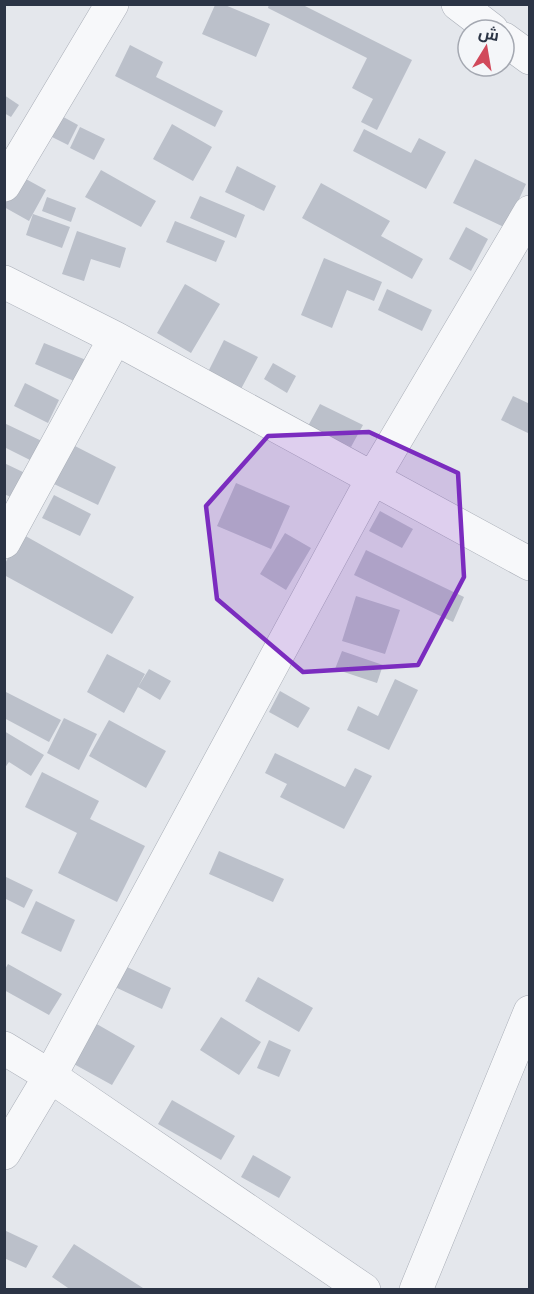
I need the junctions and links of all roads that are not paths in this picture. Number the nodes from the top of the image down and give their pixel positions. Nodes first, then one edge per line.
1 (112, 4) edge
2 (458, 4) edge
3 (476, 18) edge
4 (516, 48) edge
5 (530, 58) edge
6 (4, 185) edge
7 (530, 212) edge
8 (4, 282) edge
9 (114, 338) junction
10 (373, 478) junction
11 (4, 542) edge
12 (530, 564) edge
13 (530, 1012) edge
14 (4, 1048) edge
15 (50, 1076) junction
16 (4, 1153) edge
17 (364, 1290) edge
18 (416, 1290) edge

1 - 6 street
2 - 3 street
4 - 5 street
7 - 10 street
8 - 9 street
9 - 10 street
9 - 11 street
10 - 12 street
10 - 15 street
13 - 18 street
14 - 15 street
15 - 16 street
15 - 17 street

